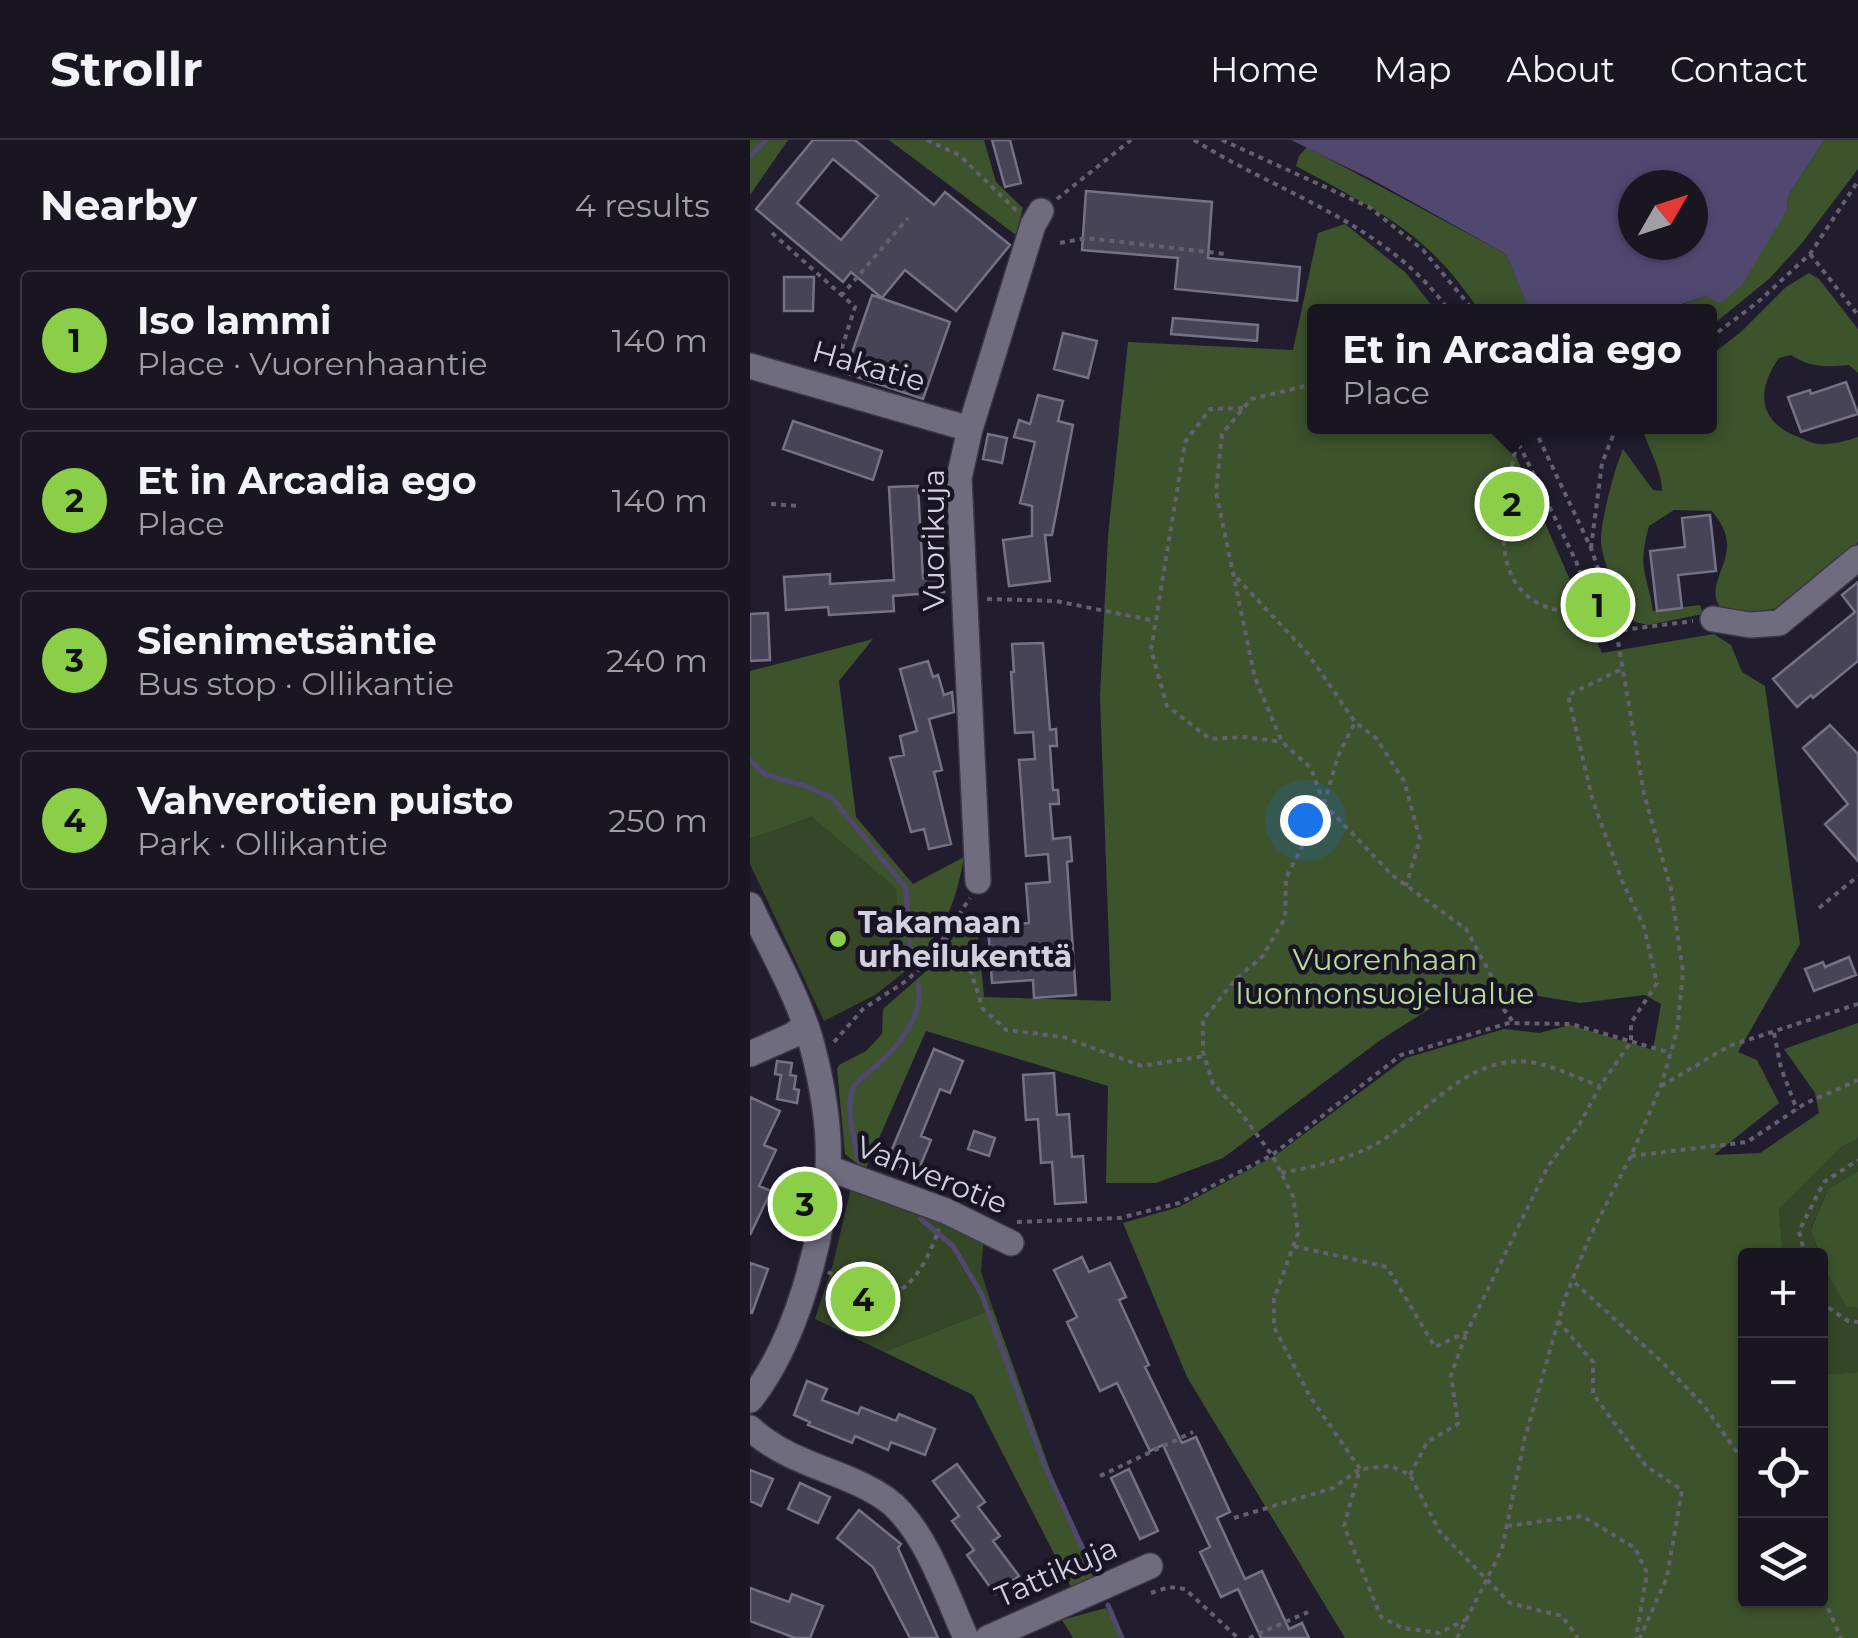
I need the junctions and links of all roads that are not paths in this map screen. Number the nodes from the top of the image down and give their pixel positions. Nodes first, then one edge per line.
1 (1037, 218) road end
2 (750, 366) edge
3 (970, 429) junction
4 (1858, 558) edge
5 (1713, 618) road end
6 (978, 881) road end
7 (750, 905) edge
8 (805, 1024) junction
9 (750, 1054) edge
10 (828, 1168) junction
11 (1001, 1238) road end
12 (761, 1362) edge
13 (750, 1400) edge
14 (750, 1428) edge
15 (1150, 1566) dead end
16 (966, 1638) edge
17 (988, 1638) edge

1 - 3 street, Vuorikuja
2 - 3 street, Hakatie
3 - 6 street, Vuorikuja
4 - 5 street
7 - 8 street
8 - 9 street
8 - 10 street
10 - 11 street, Vahverotie
10 - 12 street
12 - 13 street
14 - 16 street
15 - 17 street, Tattikuja

